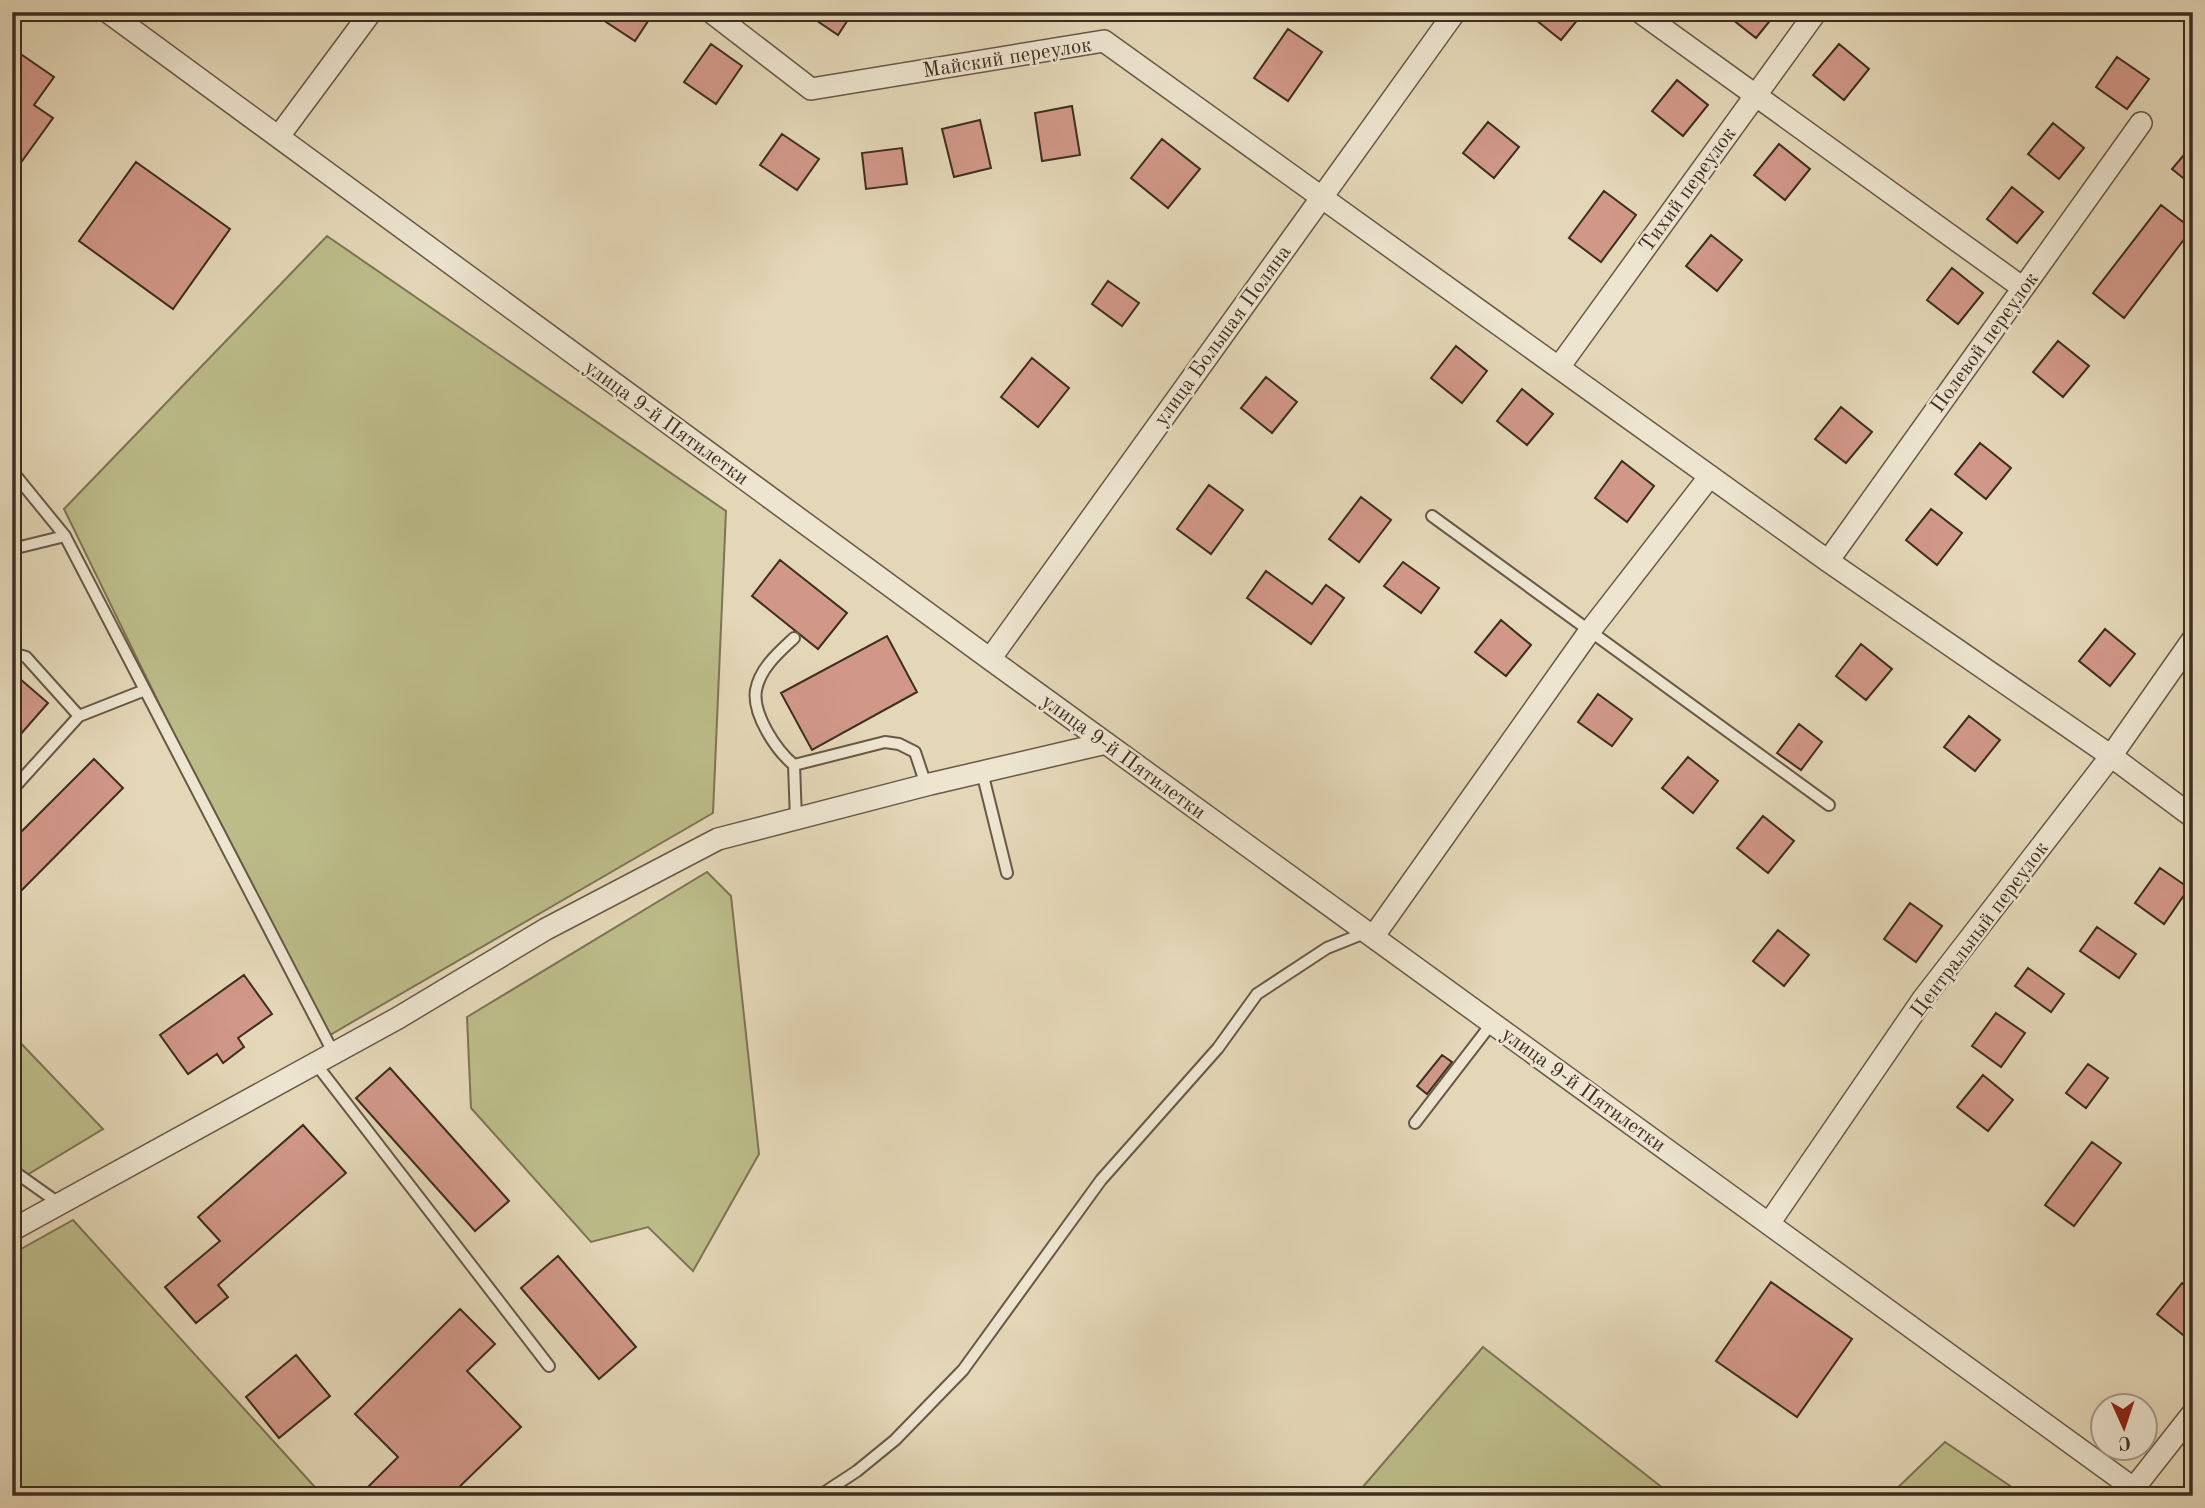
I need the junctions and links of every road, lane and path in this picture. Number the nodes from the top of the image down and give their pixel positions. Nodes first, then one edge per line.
1 (108, 12) edge
2 (371, 12) edge
3 (711, 12) edge
4 (1455, 12) edge
5 (1640, 12) edge
6 (1816, 12) edge
7 (1754, 95) junction
8 (2141, 123) dead end
9 (279, 136) junction
10 (1322, 196) junction
11 (2023, 288) junction
12 (1559, 367) junction
13 (12, 471) edge
14 (1710, 476) junction
15 (1432, 516) dead end
16 (65, 536) junction
17 (12, 549) edge
18 (1828, 561) junction
19 (1589, 632) junction
20 (794, 638) dead end
21 (2193, 639) edge
22 (12, 653) edge
23 (990, 659) junction
24 (145, 690) junction
25 (79, 716) junction
26 (1106, 743) junction
27 (2111, 756) junction
28 (794, 765) junction
29 (982, 772) junction
30 (926, 785) junction
31 (12, 790) edge
32 (1829, 805) dead end
33 (2193, 817) edge
34 (796, 819) junction
35 (1007, 873) dead end
36 (1370, 934) junction
37 (1492, 1023) junction
38 (325, 1059) junction
39 (1415, 1123) dead end
40 (12, 1170) edge
41 (60, 1204) junction
42 (1770, 1222) junction
43 (12, 1230) edge
44 (549, 1366) dead end
45 (2193, 1413) edge
46 (2139, 1492) edge
47 (819, 1496) edge

1 - 9 street, улица 9-й Пятилетки
2 - 9 street
3 - 10 street, Майский переулок
4 - 10 street, улица Большая Поляна
5 - 7 street
6 - 7 street, Тихий переулок
7 - 11 street
7 - 12 street, Тихий переулок
8 - 11 street, Полевой переулок
9 - 23 street, улица 9-й Пятилетки
10 - 12 street, Майский переулок
10 - 23 street, улица Большая Поляна
11 - 18 street, Полевой переулок
12 - 14 street, Майский переулок
13 - 16 lane
14 - 18 street, Майский переулок
14 - 19 street
15 - 19 lane
16 - 17 lane
16 - 24 lane
18 - 27 street, Майский переулок
19 - 32 lane
19 - 36 street
20 - 28 lane
21 - 27 street, Центральный переулок
22 - 25 lane
23 - 26 street, улица 9-й Пятилетки
24 - 25 lane
24 - 38 lane
25 - 31 lane
26 - 29 street
26 - 36 street, улица 9-й Пятилетки
27 - 33 street, Майский переулок
27 - 42 street, Центральный переулок
28 - 30 lane
28 - 34 lane
29 - 30 street
29 - 35 lane
30 - 34 street
34 - 38 street
36 - 37 street, улица 9-й Пятилетки
36 - 47 lane
37 - 39 lane
37 - 42 street, улица 9-й Пятилетки
38 - 41 street
38 - 44 lane
40 - 41 lane
41 - 43 street
42 - 46 street, улица 9-й Пятилетки
45 - 46 street

